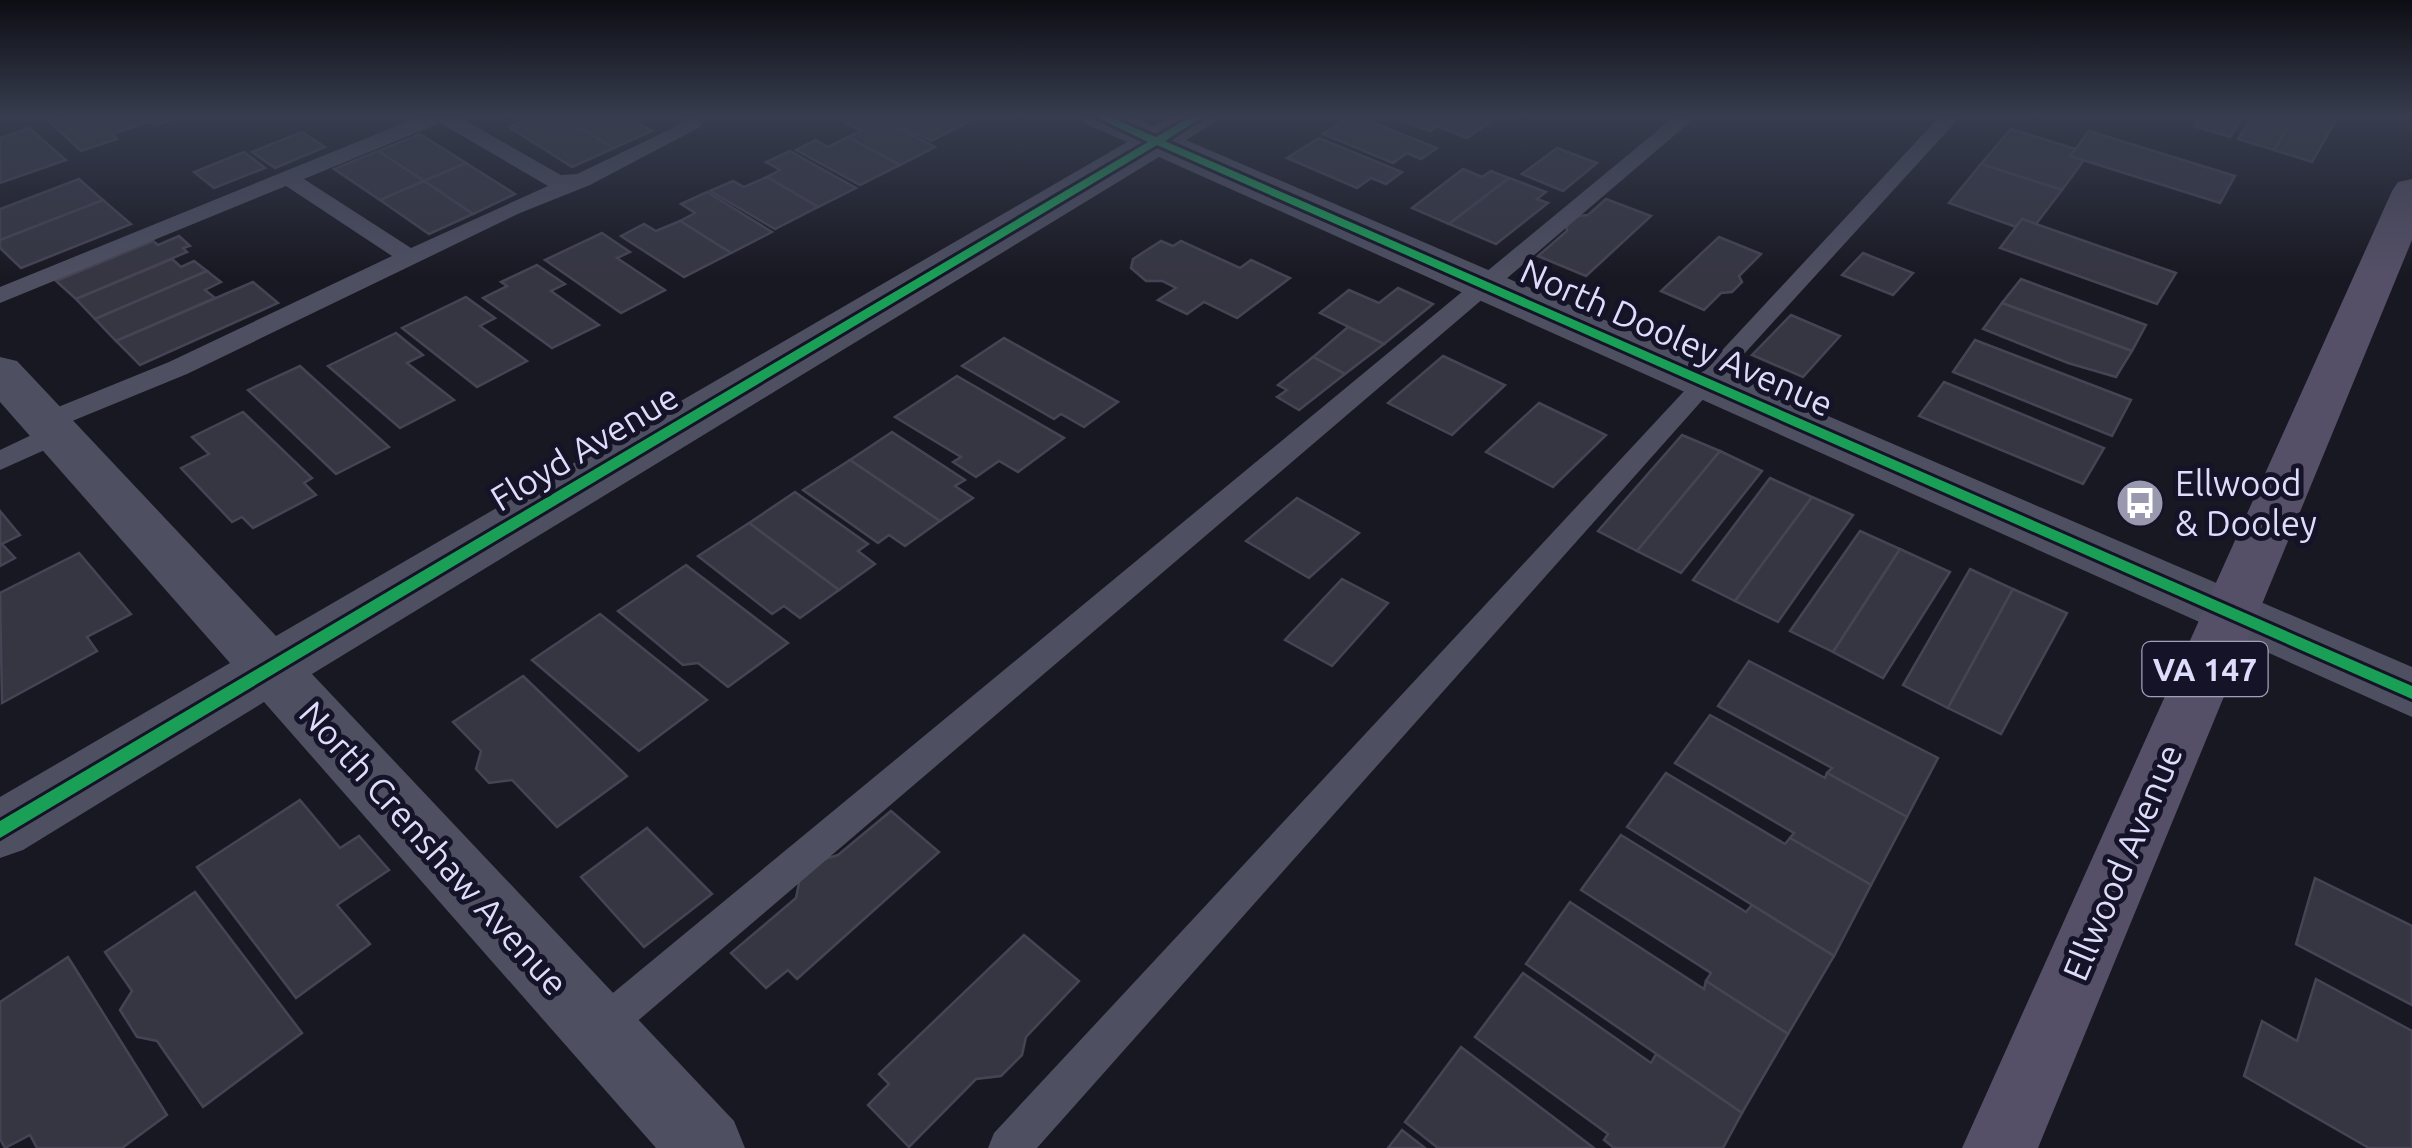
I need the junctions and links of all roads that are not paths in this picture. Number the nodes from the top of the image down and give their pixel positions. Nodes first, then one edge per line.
1 (309, 170) edge
2 (534, 170) edge
3 (601, 170) edge
4 (1110, 170) edge
5 (1257, 170) edge
6 (1623, 170) edge
7 (1902, 170) edge
8 (288, 178) junction
9 (582, 180) junction
10 (2412, 191) edge
11 (409, 256) junction
12 (1484, 286) junction
13 (0, 296) edge
14 (0, 372) edge
15 (1705, 381) junction
16 (51, 428) junction
17 (0, 461) edge
18 (2230, 612) junction
19 (270, 669) junction
20 (2412, 693) edge
21 (0, 830) edge
22 (599, 1029) junction
23 (707, 1148) edge
24 (1009, 1148) edge
25 (2000, 1148) edge

1 - 8 lane
2 - 9 lane
3 - 9 lane
4 - 19 street, Floyd Avenue
5 - 12 street, North Dooley Avenue
6 - 12 lane
7 - 15 lane
8 - 11 lane
8 - 13 lane
9 - 11 lane
10 - 18 main road, Ellwood Avenue / VA 147
11 - 16 lane
12 - 15 street, North Dooley Avenue
12 - 22 lane
14 - 16 street, North Crenshaw Avenue
15 - 18 street, North Dooley Avenue
15 - 24 lane
16 - 17 lane
16 - 19 street, North Crenshaw Avenue
18 - 20 street, North Dooley Avenue
18 - 25 main road, Ellwood Avenue / VA 147
19 - 21 street, Floyd Avenue
19 - 22 street, North Crenshaw Avenue
22 - 23 street, North Crenshaw Avenue

